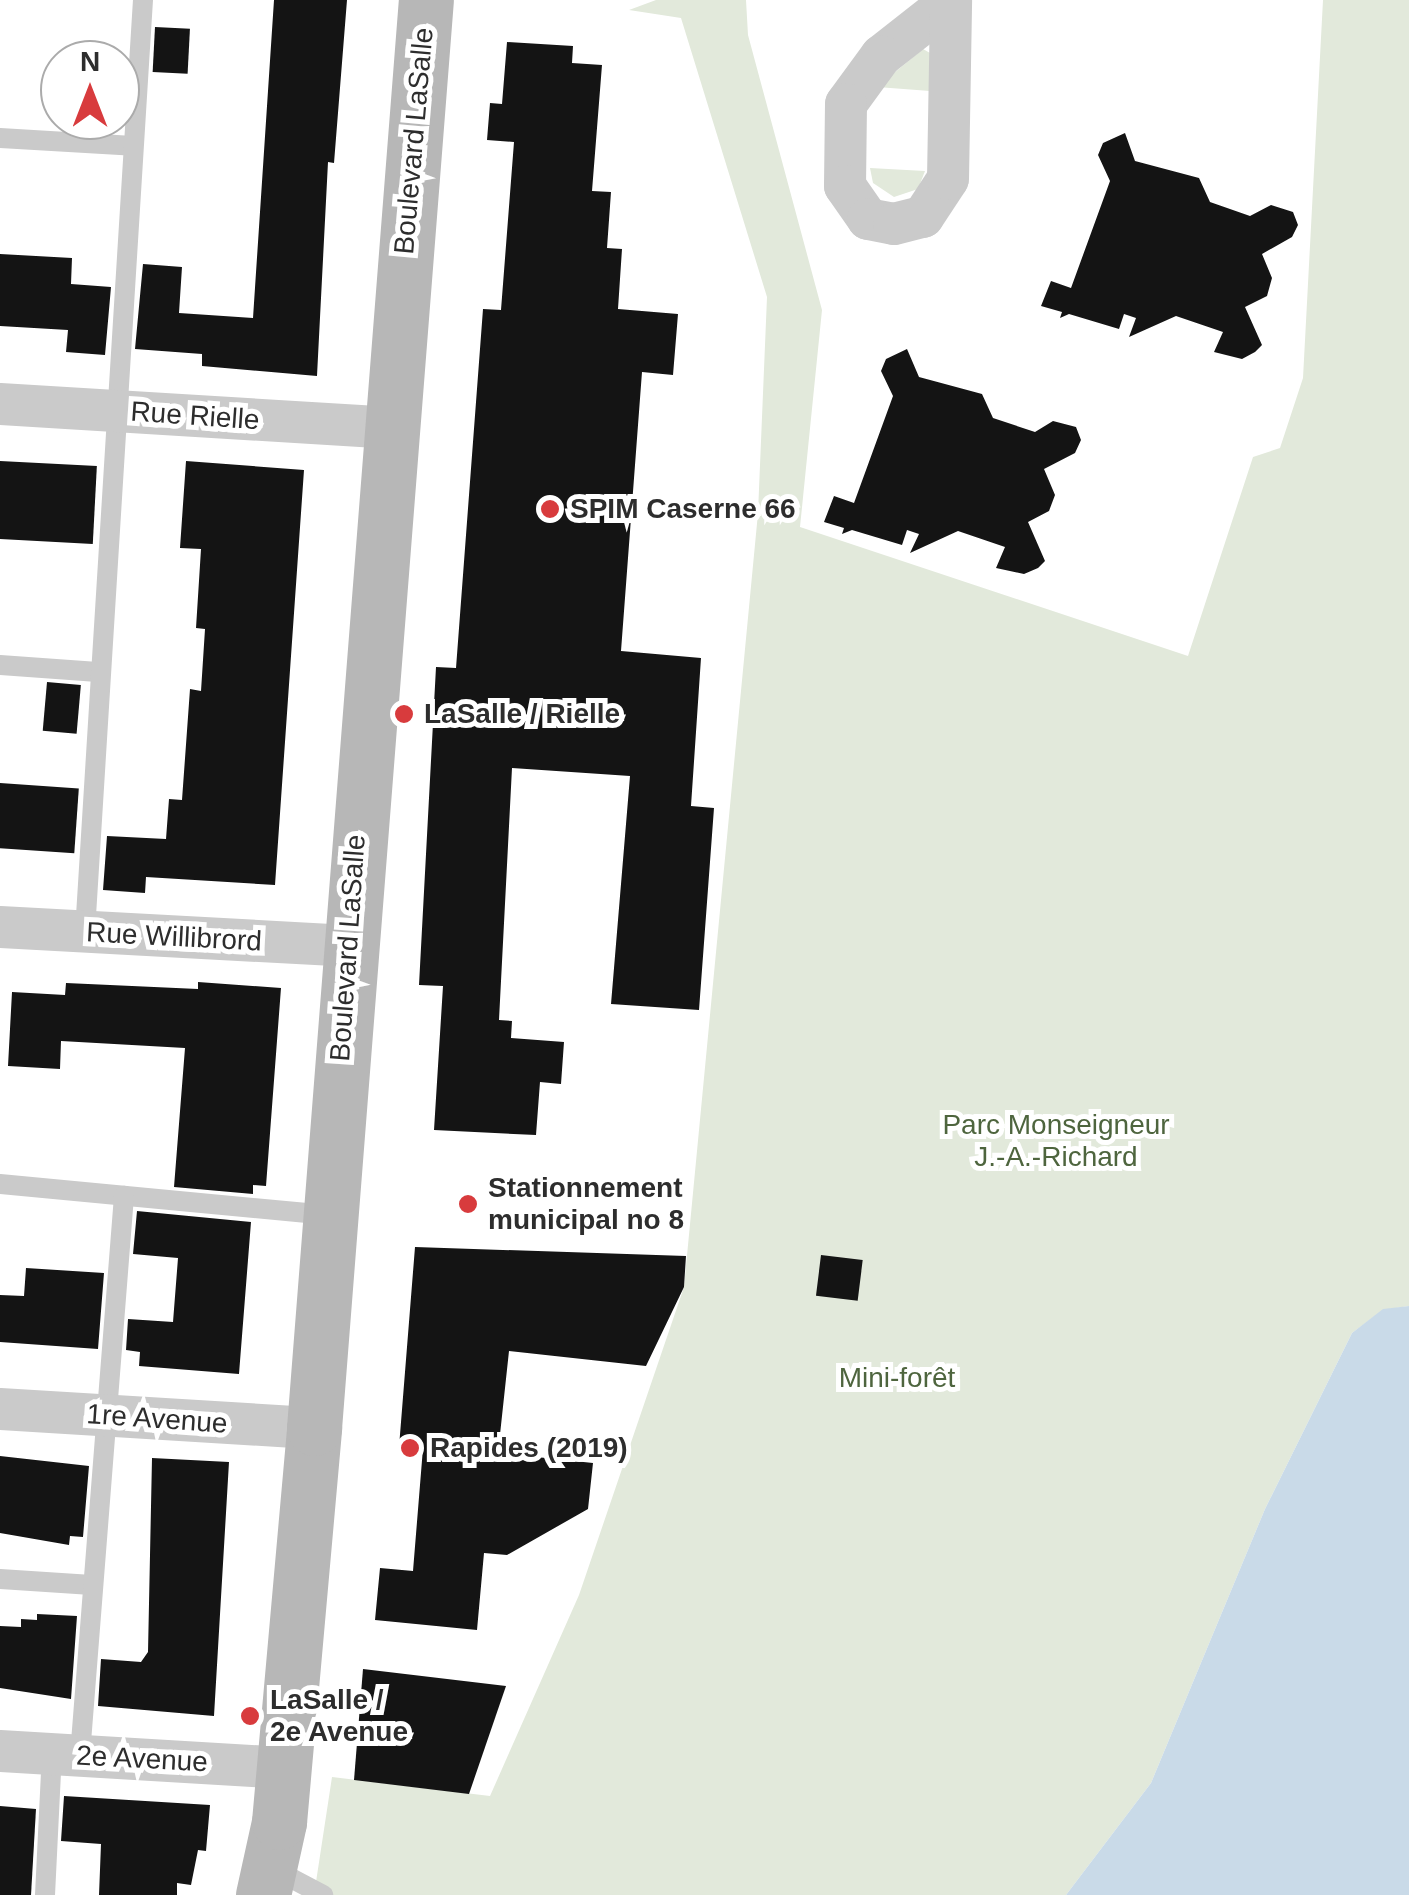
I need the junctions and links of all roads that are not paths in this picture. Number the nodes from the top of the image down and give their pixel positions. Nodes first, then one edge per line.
1 (144, 0) edge
2 (426, 0) edge
3 (951, 0) edge
4 (0, 138) edge
5 (132, 146) junction
6 (0, 404) edge
7 (115, 411) junction
8 (390, 428) junction
9 (0, 666) edge
10 (98, 672) junction
11 (0, 926) edge
12 (85, 932) junction
13 (348, 946) junction
14 (0, 1184) edge
15 (124, 1196) junction
16 (329, 1215) junction
17 (0, 1409) edge
18 (109, 1416) junction
19 (314, 1428) junction
20 (0, 1579) edge
21 (92, 1585) junction
22 (0, 1751) edge
23 (66, 1755) junction
24 (284, 1768) junction
25 (266, 1881) edge
26 (45, 1895) edge
27 (323, 1895) edge

1 - 5 lane
2 - 8 main road, Boulevard LaSalle
3 - 3 street
4 - 5 lane
5 - 7 lane
6 - 7 street, Rue Rielle
7 - 8 street, Rue Rielle
7 - 10 lane
8 - 13 main road, Boulevard LaSalle
9 - 10 lane
10 - 12 lane
11 - 12 street, Rue Willibrord
12 - 13 street, Rue Willibrord
13 - 16 main road, Boulevard LaSalle
14 - 15 lane
15 - 16 lane
15 - 18 lane
16 - 19 main road, Boulevard LaSalle
17 - 18 street, 1re Avenue
18 - 19 street, 1re Avenue
18 - 21 lane
19 - 24 main road, Boulevard LaSalle
20 - 21 lane
21 - 23 lane
22 - 23 street, 2e Avenue
23 - 24 street, 2e Avenue
23 - 26 lane
24 - 25 main road, Boulevard LaSalle
25 - 27 lane

